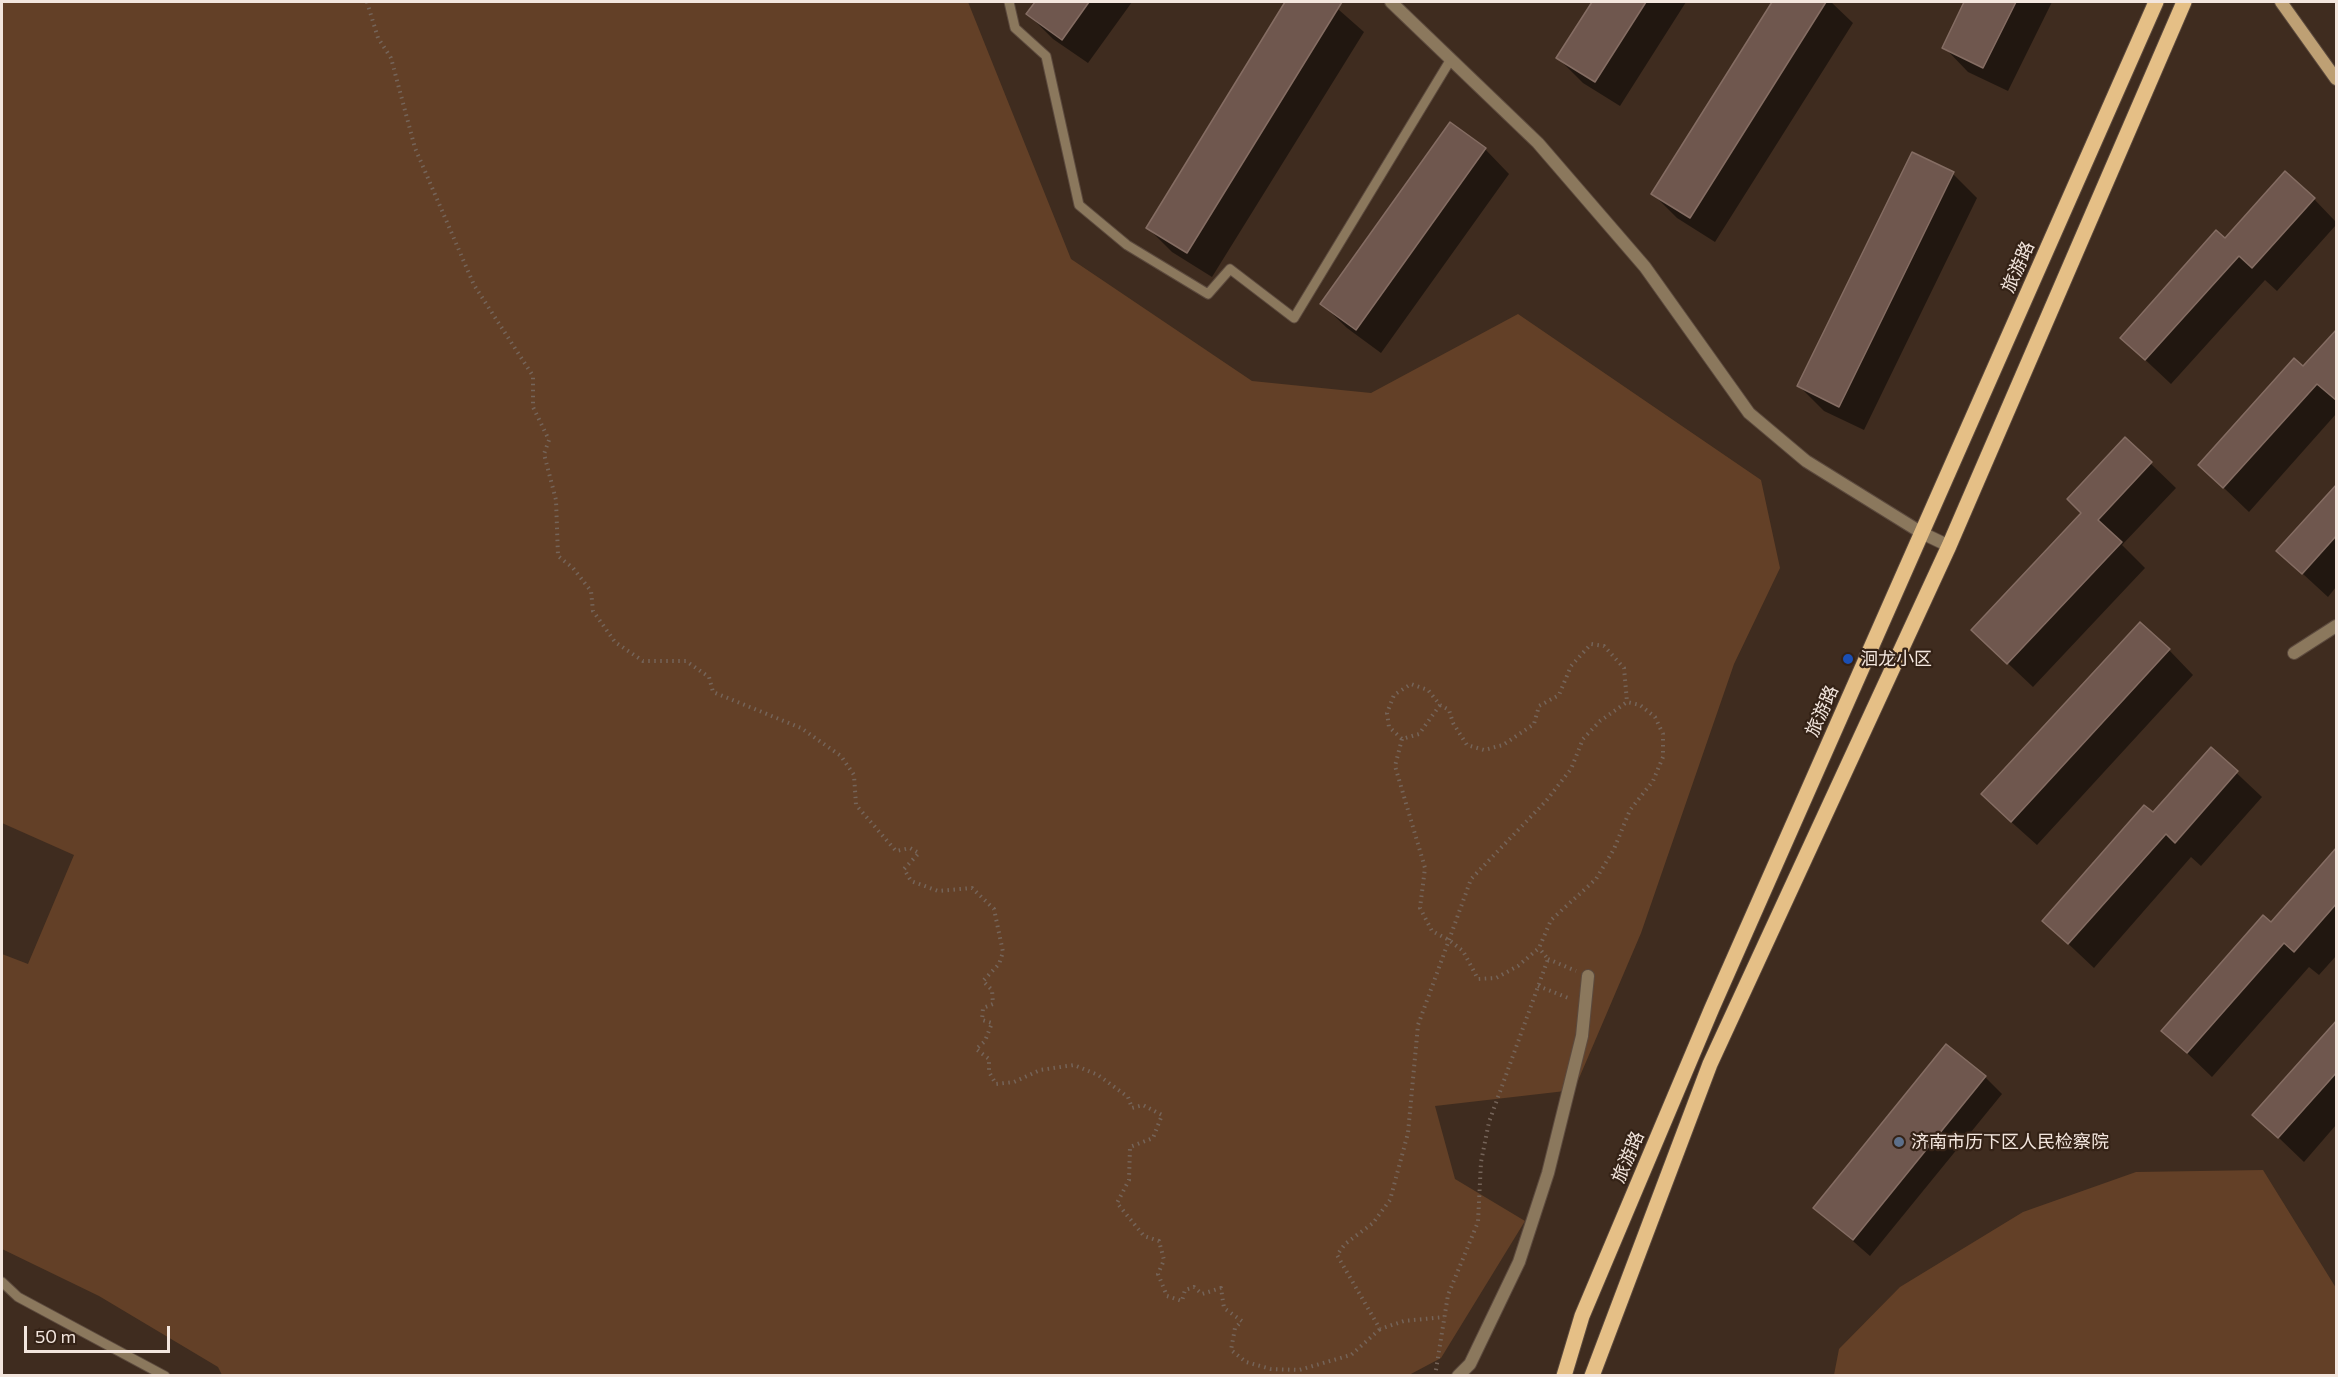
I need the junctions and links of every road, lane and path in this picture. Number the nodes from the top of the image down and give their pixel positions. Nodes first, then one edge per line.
1 (367, 2) edge
2 (1009, 2) edge
3 (1391, 2) edge
4 (2156, 2) edge
5 (2184, 2) edge
6 (2281, 2) edge
7 (1451, 59) junction
8 (2337, 79) edge
9 (1922, 533) junction
10 (1949, 546) junction
11 (2337, 626) edge
12 (2294, 653) dead end
13 (1628, 702) junction
14 (1440, 705) junction
15 (1402, 739) junction
16 (1449, 940) junction
17 (1539, 948) junction
18 (1548, 959) junction
19 (1588, 976) joint
20 (1538, 986) junction
21 (1585, 1005) junction
22 (2, 1282) edge
23 (1444, 1317) junction
24 (1380, 1329) junction
25 (165, 1376) edge
26 (1435, 1376) edge
27 (1458, 1376) edge
28 (1564, 1376) edge
29 (1592, 1376) edge

1 - 24 path
2 - 7 lane
3 - 7 street
4 - 9 main road, 旅游路
5 - 10 main road
6 - 8 main road
7 - 9 street
9 - 10 street
9 - 28 main road, 旅游路
10 - 29 main road
11 - 12 street
13 - 14 path
13 - 16 path
13 - 17 path
14 - 15 path
14 - 15 path
15 - 16 path
16 - 17 path
16 - 24 path
17 - 18 path
18 - 19 path
18 - 20 path
19 - 21 street
20 - 21 path
20 - 23 path
21 - 27 street
22 - 25 lane
23 - 24 path
23 - 26 path

